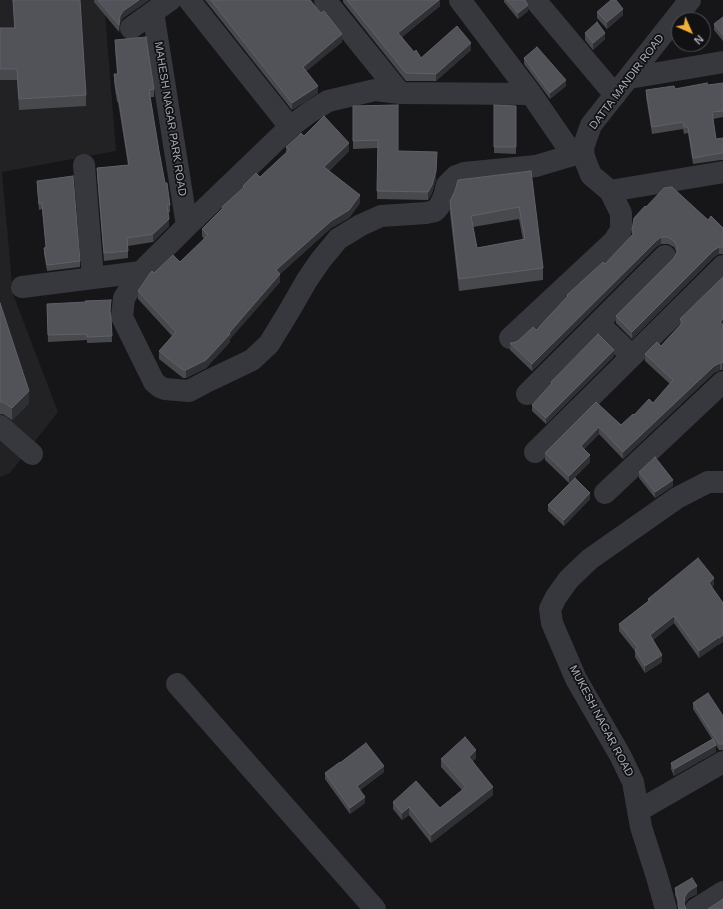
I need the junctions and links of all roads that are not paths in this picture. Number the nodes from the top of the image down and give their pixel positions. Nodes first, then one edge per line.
1 (189, 0) edge
2 (325, 0) edge
3 (535, 0) edge
4 (690, 0) edge
5 (470, 3) edge
6 (161, 6) edge
7 (131, 28) dead end
8 (723, 62) edge
9 (629, 78) junction
10 (400, 93) junction
11 (531, 94) junction
12 (615, 95) junction
13 (290, 127) junction
14 (578, 151) junction
15 (84, 165) dead end
16 (723, 172) edge
17 (610, 191) junction
18 (187, 226) junction
19 (665, 256) dead end
20 (723, 266) edge
21 (142, 272) junction
22 (93, 278) junction
23 (22, 287) dead end
24 (598, 323) junction
25 (510, 338) dead end
26 (632, 356) junction
27 (723, 382) edge
28 (527, 394) dead end
29 (0, 426) edge
30 (535, 452) dead end
31 (32, 454) dead end
32 (723, 482) edge
33 (605, 493) dead end
34 (177, 684) dead end
35 (723, 762) edge
36 (638, 811) junction
37 (723, 892) edge
38 (375, 909) edge
39 (666, 909) edge
40 (696, 909) edge

1 - 13 street
2 - 10 street
3 - 12 street
4 - 9 street, DATTA MANDIR ROAD
5 - 11 street
6 - 7 street, MAHESH NAGAR PARK ROAD
6 - 18 street, MAHESH NAGAR PARK ROAD
8 - 9 street
9 - 12 street, DATTA MANDIR ROAD
10 - 11 street
10 - 13 street
11 - 14 street
12 - 14 street, DATTA MANDIR ROAD
13 - 18 street
14 - 17 street
14 - 21 street
15 - 22 street
16 - 17 street
17 - 25 street
18 - 21 street
19 - 24 street
20 - 26 street
21 - 22 street
22 - 23 street
24 - 26 street
24 - 28 street
26 - 30 street
27 - 33 street
29 - 31 street
32 - 36 street, MUKESH NAGAR ROAD
34 - 38 street
35 - 36 street
36 - 39 street, MUKESH NAGAR ROAD
37 - 40 street

